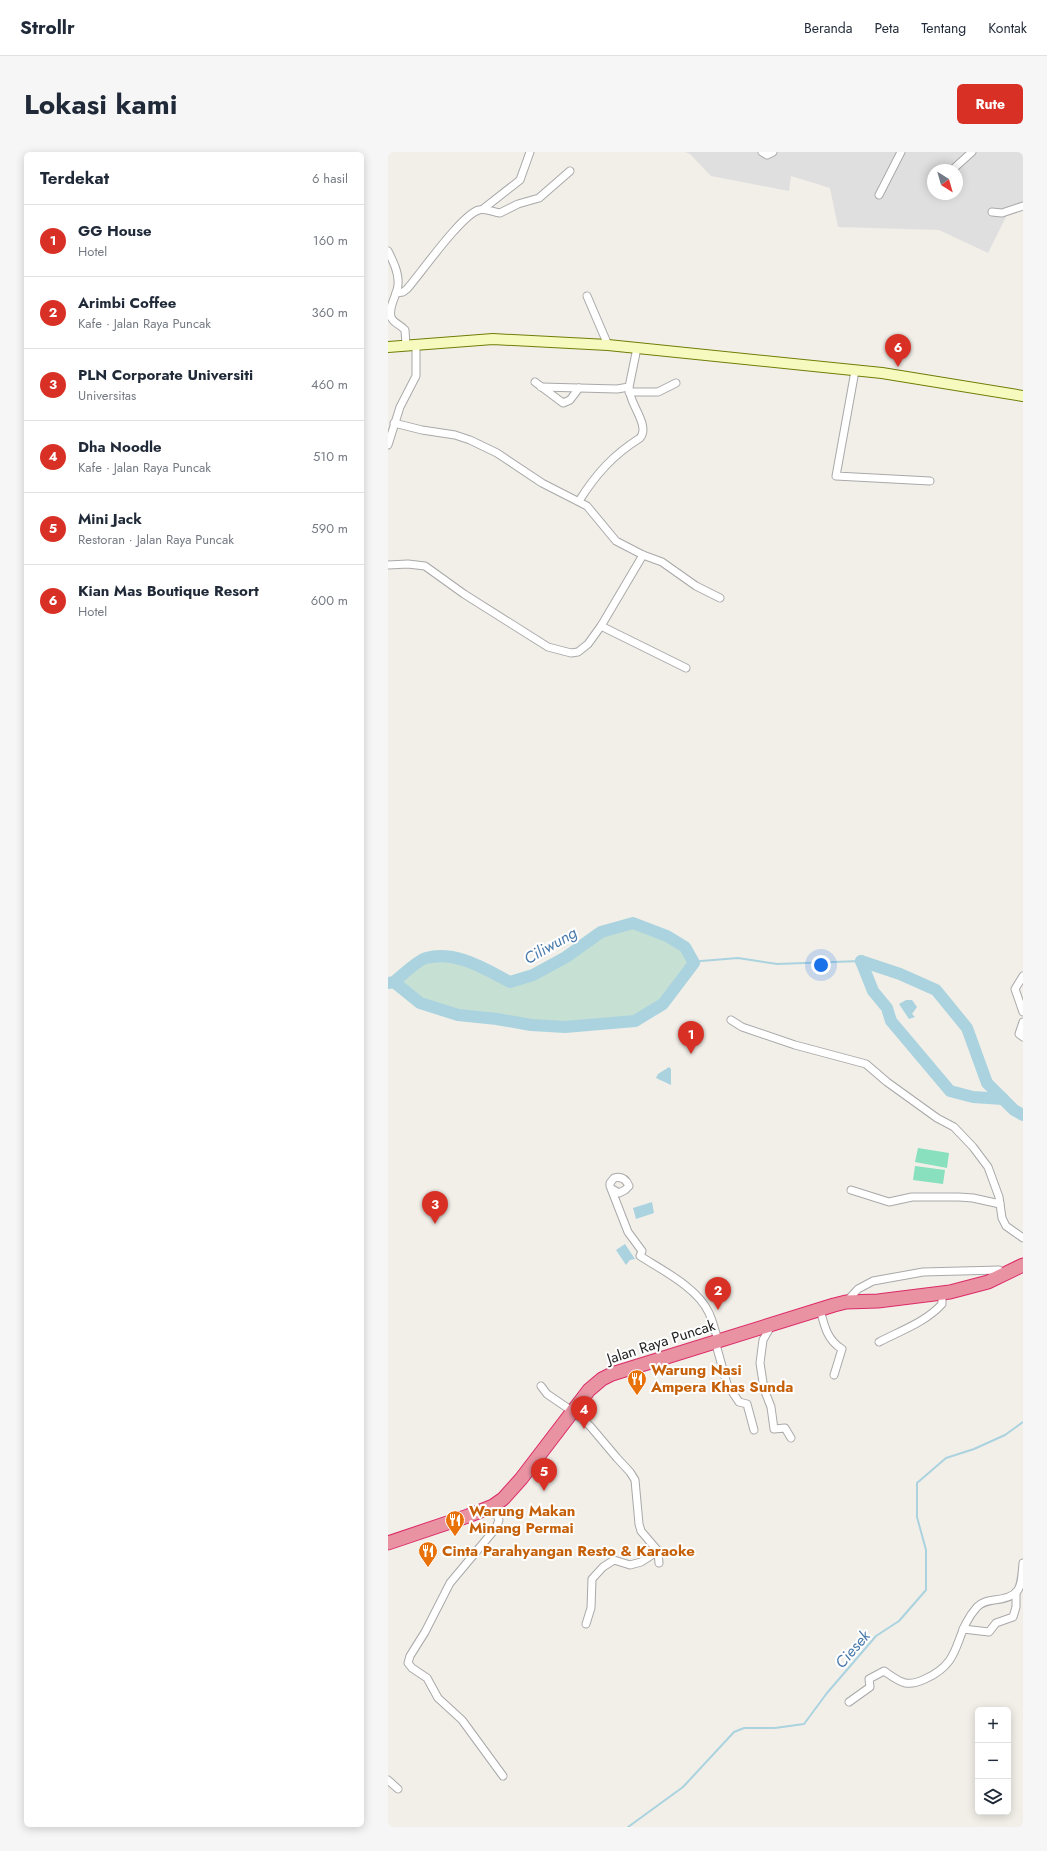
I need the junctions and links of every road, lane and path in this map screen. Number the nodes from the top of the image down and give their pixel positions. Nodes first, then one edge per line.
1 (530, 152) edge
2 (762, 152) edge
3 (773, 152) edge
4 (901, 152) edge
5 (972, 152) edge
6 (959, 164) edge
7 (570, 171) dead end
8 (879, 195) dead end
9 (1023, 206) edge
10 (483, 209) junction
11 (992, 212) dead end
12 (388, 251) edge
13 (396, 293) junction
14 (587, 296) dead end
15 (416, 344) junction
16 (406, 345) junction
17 (608, 345) junction
18 (388, 347) edge
19 (637, 348) junction
20 (855, 371) junction
21 (535, 382) dead end
22 (676, 383) dead end
23 (541, 387) junction
24 (579, 388) junction
25 (629, 389) junction
26 (1023, 396) edge
27 (394, 423) junction
28 (388, 445) edge
29 (930, 480) dead end
30 (579, 501) junction
31 (643, 555) junction
32 (388, 565) edge
33 (720, 598) dead end
34 (601, 626) junction
35 (686, 668) dead end
36 (1023, 976) edge
37 (1023, 1012) edge
38 (731, 1020) dead end
39 (1023, 1022) edge
40 (1023, 1037) edge
41 (612, 1189) dead end
42 (851, 1190) dead end
43 (1000, 1204) junction
44 (1023, 1238) edge
45 (1023, 1265) edge
46 (999, 1270) dead end
47 (942, 1294) junction
48 (846, 1302) junction
49 (820, 1309) junction
50 (773, 1322) junction
51 (716, 1340) junction
52 (879, 1342) dead end
53 (834, 1375) dead end
54 (541, 1386) dead end
55 (572, 1411) junction
56 (754, 1430) dead end
57 (791, 1438) dead end
58 (493, 1506) junction
59 (388, 1543) edge
60 (658, 1552) junction
61 (659, 1563) dead end
62 (1023, 1563) edge
63 (1016, 1592) junction
64 (586, 1624) dead end
65 (963, 1629) junction
66 (849, 1702) dead end
67 (503, 1776) dead end
68 (388, 1780) edge
69 (398, 1789) dead end

1 - 10 street
2 - 3 street
4 - 8 street
5 - 6 street
7 - 10 street
9 - 11 street
10 - 13 street
12 - 13 street
13 - 16 street
14 - 17 street
15 - 16 street
15 - 17 street
15 - 27 street
16 - 18 street
17 - 19 street
19 - 20 street
19 - 25 street
20 - 26 street
20 - 29 street
21 - 23 street
22 - 25 street
23 - 24 street
23 - 24 street
24 - 25 street
25 - 30 street
27 - 28 street
27 - 30 street
30 - 31 street
31 - 33 street
31 - 34 street
32 - 34 street
34 - 35 street
36 - 37 street
38 - 43 street
39 - 40 street
41 - 51 street
42 - 43 street
43 - 44 street
45 - 47 highway, Jalan Raya Puncak
46 - 48 street
47 - 48 highway, Jalan Raya Puncak
47 - 52 street
48 - 49 highway, Jalan Raya Puncak
49 - 50 highway, Jalan Raya Puncak
49 - 53 street
50 - 51 highway, Jalan Raya Puncak
50 - 57 street
51 - 55 highway, Jalan Raya Puncak
51 - 56 street
54 - 55 street
55 - 58 highway, Jalan Raya Puncak
55 - 60 street
58 - 59 highway, Jalan Raya Puncak
58 - 67 street
60 - 61 street
60 - 64 street
62 - 63 street
63 - 65 street
63 - 65 street
65 - 66 street
68 - 69 street

